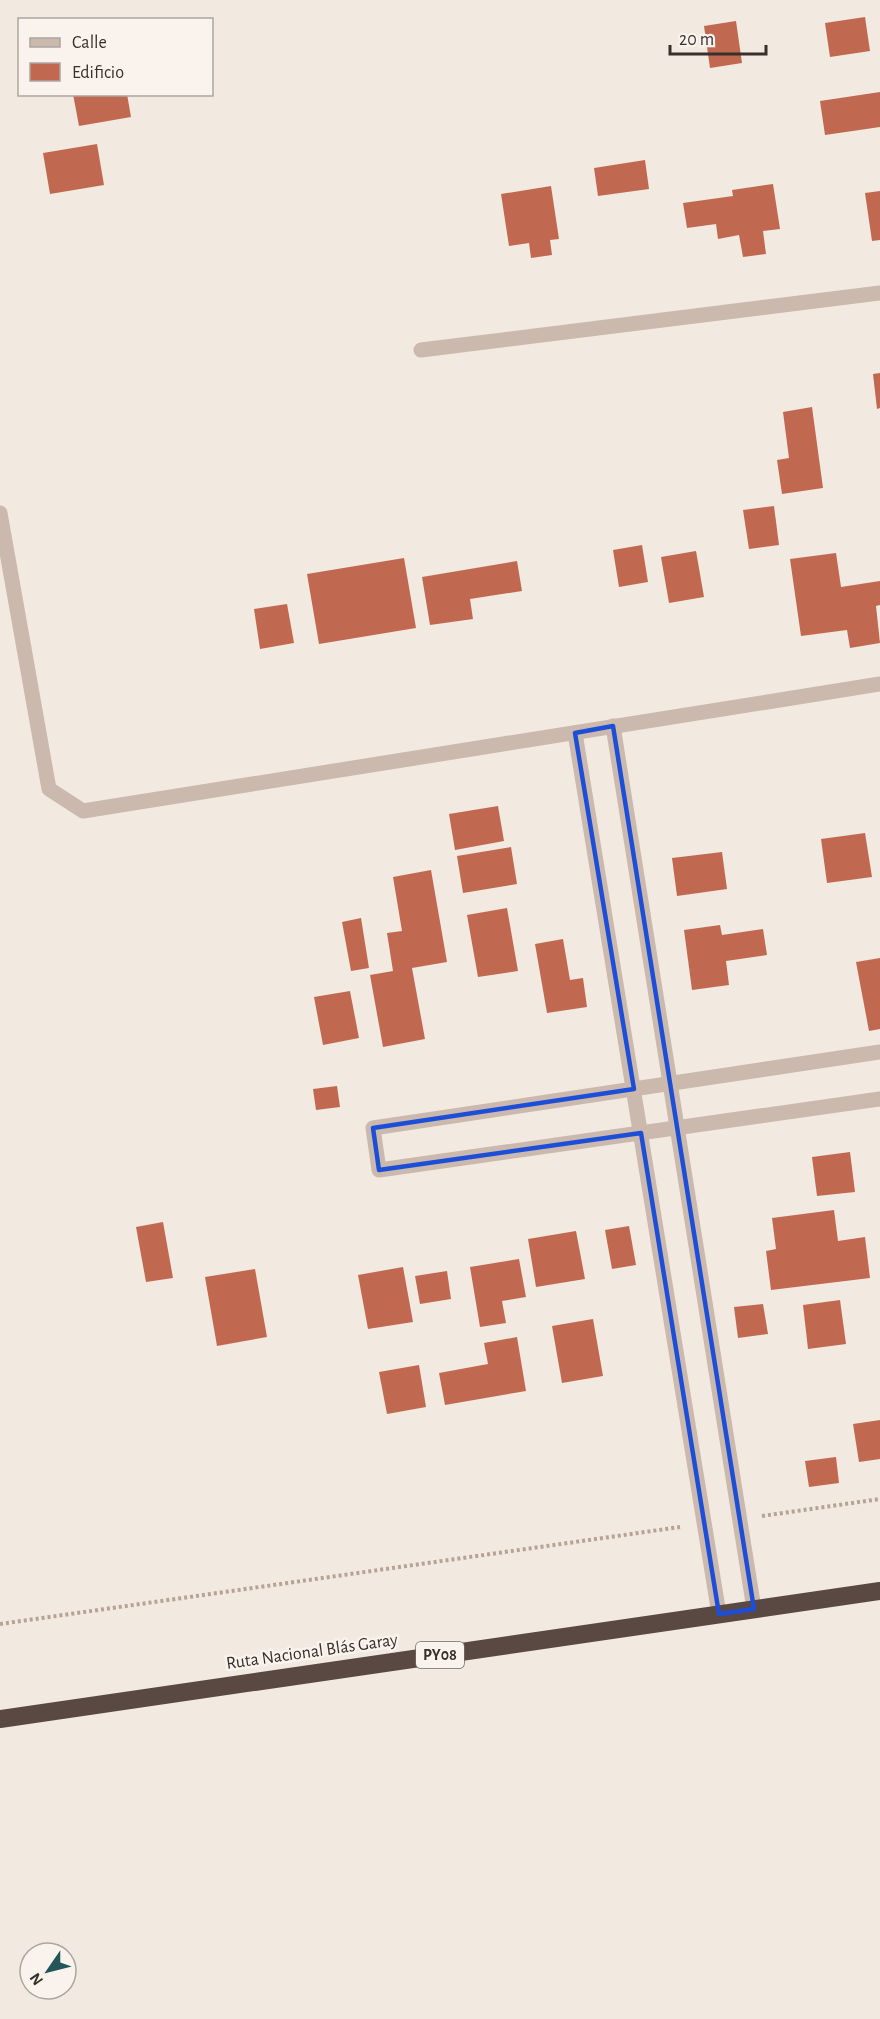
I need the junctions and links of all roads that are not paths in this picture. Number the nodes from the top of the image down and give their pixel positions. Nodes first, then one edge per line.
1 (880, 293) edge
2 (421, 350) dead end
3 (0, 513) edge
4 (880, 684) edge
5 (613, 726) junction
6 (575, 733) junction
7 (880, 1052) edge
8 (670, 1084) junction
9 (634, 1089) junction
10 (880, 1099) edge
11 (677, 1128) junction
12 (641, 1133) junction
13 (880, 1591) edge
14 (754, 1609) junction
15 (719, 1614) junction
16 (0, 1719) edge

1 - 2 street
3 - 6 street
4 - 5 street
5 - 6 street
5 - 8 street
6 - 9 street
7 - 8 street
8 - 9 street
8 - 11 street
9 - 12 street
9 - 12 street
10 - 11 street
11 - 12 street
11 - 14 street
12 - 15 street
13 - 14 highway, Ruta Nacional Blás Garay / PY08
14 - 15 highway, Ruta Nacional Blás Garay / PY08
15 - 16 highway, Ruta Nacional Blás Garay / PY08

